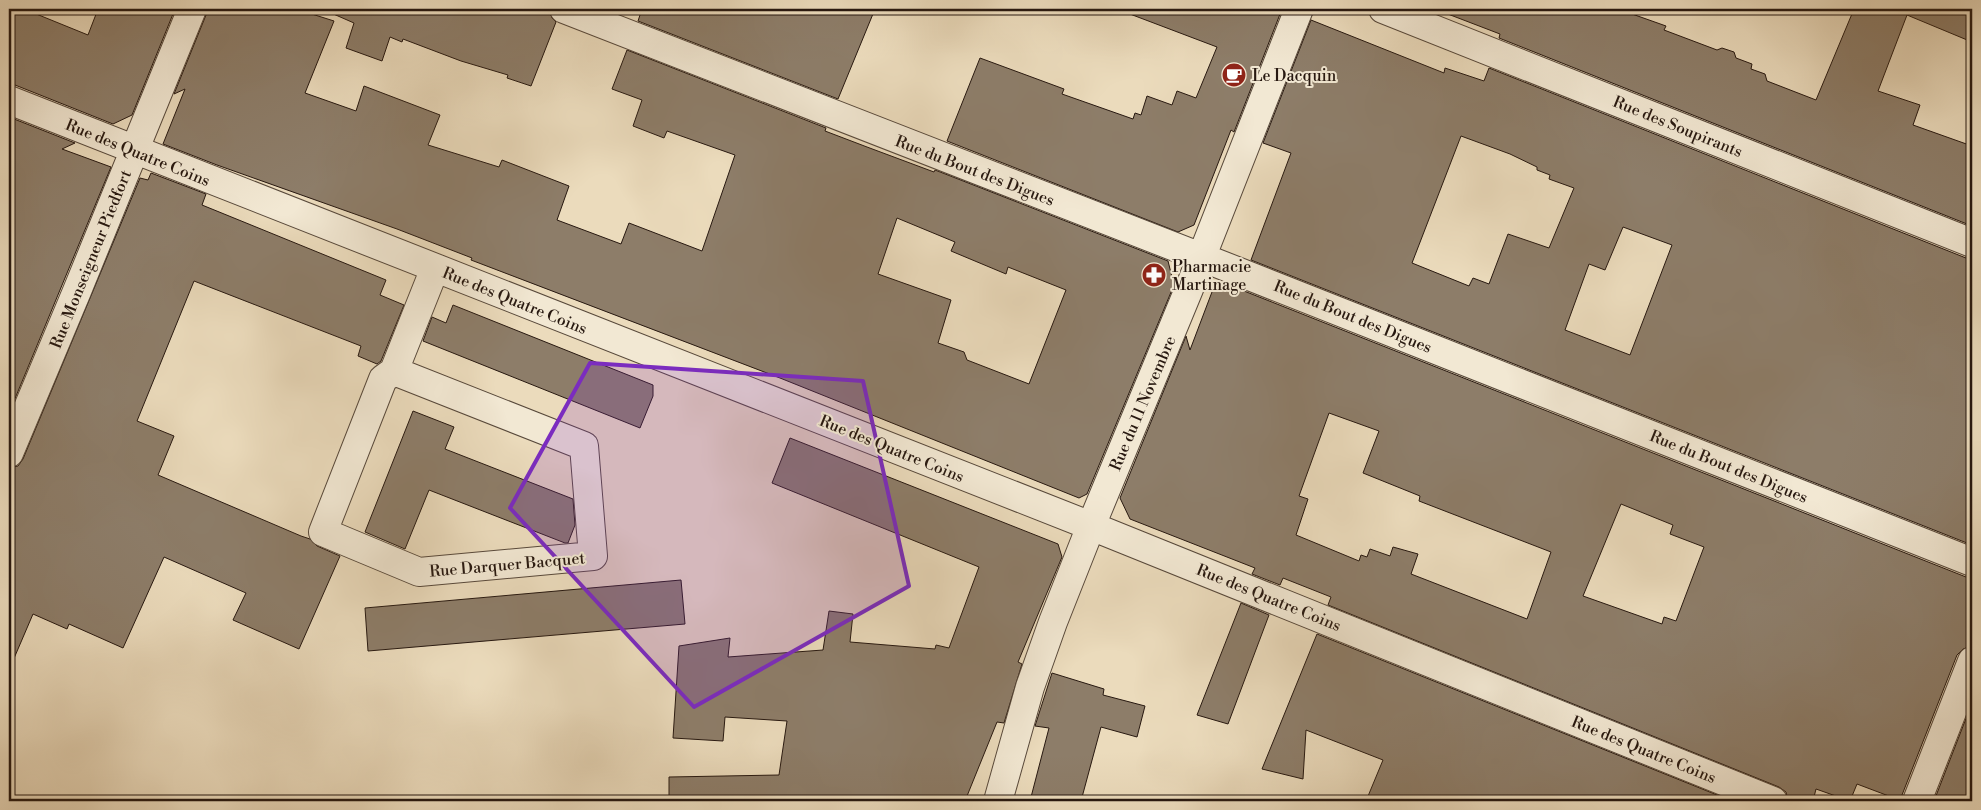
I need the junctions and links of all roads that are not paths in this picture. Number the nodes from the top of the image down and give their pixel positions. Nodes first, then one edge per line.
1 (192, 9) edge
2 (564, 9) edge
3 (1300, 9) edge
4 (1383, 9) edge
5 (9, 100) edge
6 (134, 150) junction
7 (1972, 243) edge
8 (1202, 258) junction
9 (435, 268) junction
10 (394, 371) junction
11 (9, 453) edge
12 (1090, 526) junction
13 (1972, 562) edge
14 (1972, 661) edge
15 (998, 801) edge
16 (1773, 801) edge
17 (1917, 801) edge

1 - 6 street, Rue Monseigneur Piedfort
2 - 8 street, Rue du Bout des Digues
3 - 8 street, Rue du 11 Novembre
4 - 7 street, Rue des Soupirants
5 - 6 street, Rue des Quatre Coins
6 - 9 street, Rue des Quatre Coins
6 - 11 street, Rue Monseigneur Piedfort
8 - 12 street, Rue du 11 Novembre
8 - 13 street, Rue du Bout des Digues
9 - 10 street, Rue Darquer Bacquet
9 - 12 street, Rue des Quatre Coins
10 - 10 street, Rue Darquer Bacquet
12 - 15 street, Rue du 11 Novembre
12 - 16 street, Rue des Quatre Coins
14 - 17 street

